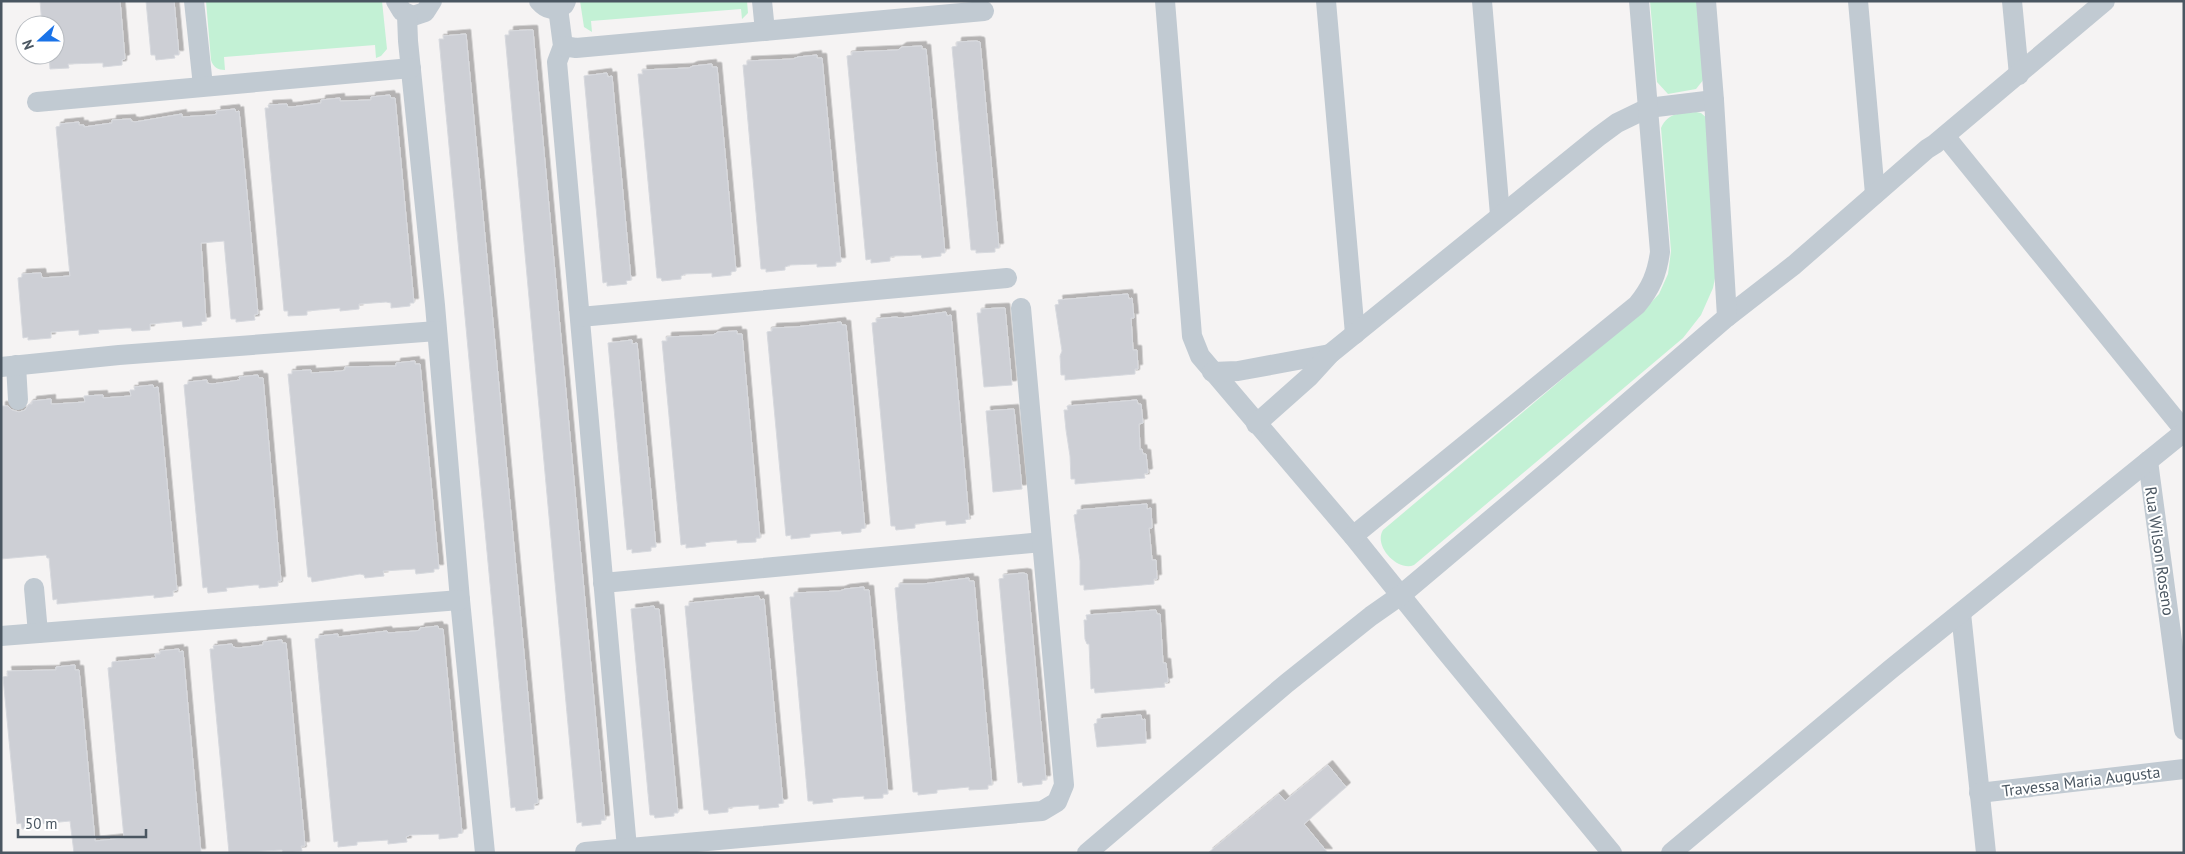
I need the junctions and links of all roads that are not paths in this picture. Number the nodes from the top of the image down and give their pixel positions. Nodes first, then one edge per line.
1 (194, 1) edge
2 (432, 1) edge
3 (539, 1) edge
4 (762, 1) edge
5 (1165, 1) edge
6 (1326, 1) edge
7 (1482, 1) edge
8 (1639, 1) edge
9 (1706, 1) edge
10 (1858, 1) edge
11 (2012, 1) edge
12 (2106, 1) edge
13 (562, 5) edge
14 (402, 8) edge
15 (984, 11) dead end
16 (765, 31) junction
17 (563, 46) junction
18 (411, 68) junction
19 (2019, 75) junction
20 (202, 86) junction
21 (1714, 100) junction
22 (37, 102) dead end
23 (1648, 108) junction
24 (1946, 136) junction
25 (1875, 194) junction
26 (1500, 215) junction
27 (1007, 278) dead end
28 (1021, 308) dead end
29 (580, 317) junction
30 (1727, 317) junction
31 (437, 331) junction
32 (1355, 334) junction
33 (1330, 354) junction
34 (9, 366) edge
35 (1212, 372) junction
36 (18, 400) dead end
37 (1256, 424) junction
38 (2184, 431) edge
39 (2148, 461) junction
40 (1353, 536) junction
41 (1042, 542) junction
42 (603, 583) junction
43 (34, 588) dead end
44 (1401, 595) junction
45 (460, 600) junction
46 (1961, 613) junction
47 (38, 633) junction
48 (1, 636) edge
49 (2184, 730) edge
50 (2184, 768) edge
51 (1979, 793) junction
52 (627, 848) junction
53 (585, 852) edge
54 (485, 853) edge
55 (1087, 853) edge
56 (1612, 853) edge
57 (1671, 853) edge
58 (1986, 853) edge

1 - 20 street
2 - 14 street
3 - 13 street
4 - 16 street
5 - 35 street
6 - 32 street
7 - 26 street
8 - 23 street
9 - 21 street
10 - 25 street
11 - 19 street
12 - 19 street
13 - 17 street
14 - 18 street
15 - 16 street
16 - 17 street
17 - 29 street
18 - 20 street
18 - 31 street
19 - 24 street
20 - 22 street
21 - 23 street
21 - 30 street
23 - 26 street
23 - 40 street
24 - 25 street
24 - 38 street
25 - 30 street
26 - 32 street
27 - 29 street
28 - 41 street
29 - 42 street
30 - 44 street
31 - 34 street
31 - 45 street
32 - 33 street
33 - 35 street
33 - 37 street
34 - 36 street
35 - 37 street
37 - 40 street
38 - 39 street
39 - 46 street
39 - 49 street, Rua Wilson Roseno
40 - 44 street
41 - 42 street
41 - 52 street
42 - 52 street
43 - 47 street
44 - 55 street
44 - 56 street
45 - 47 street
45 - 54 street
46 - 51 street
46 - 57 street
47 - 48 street
50 - 51 street, Travessa Maria Augusta
51 - 58 street
52 - 53 street

